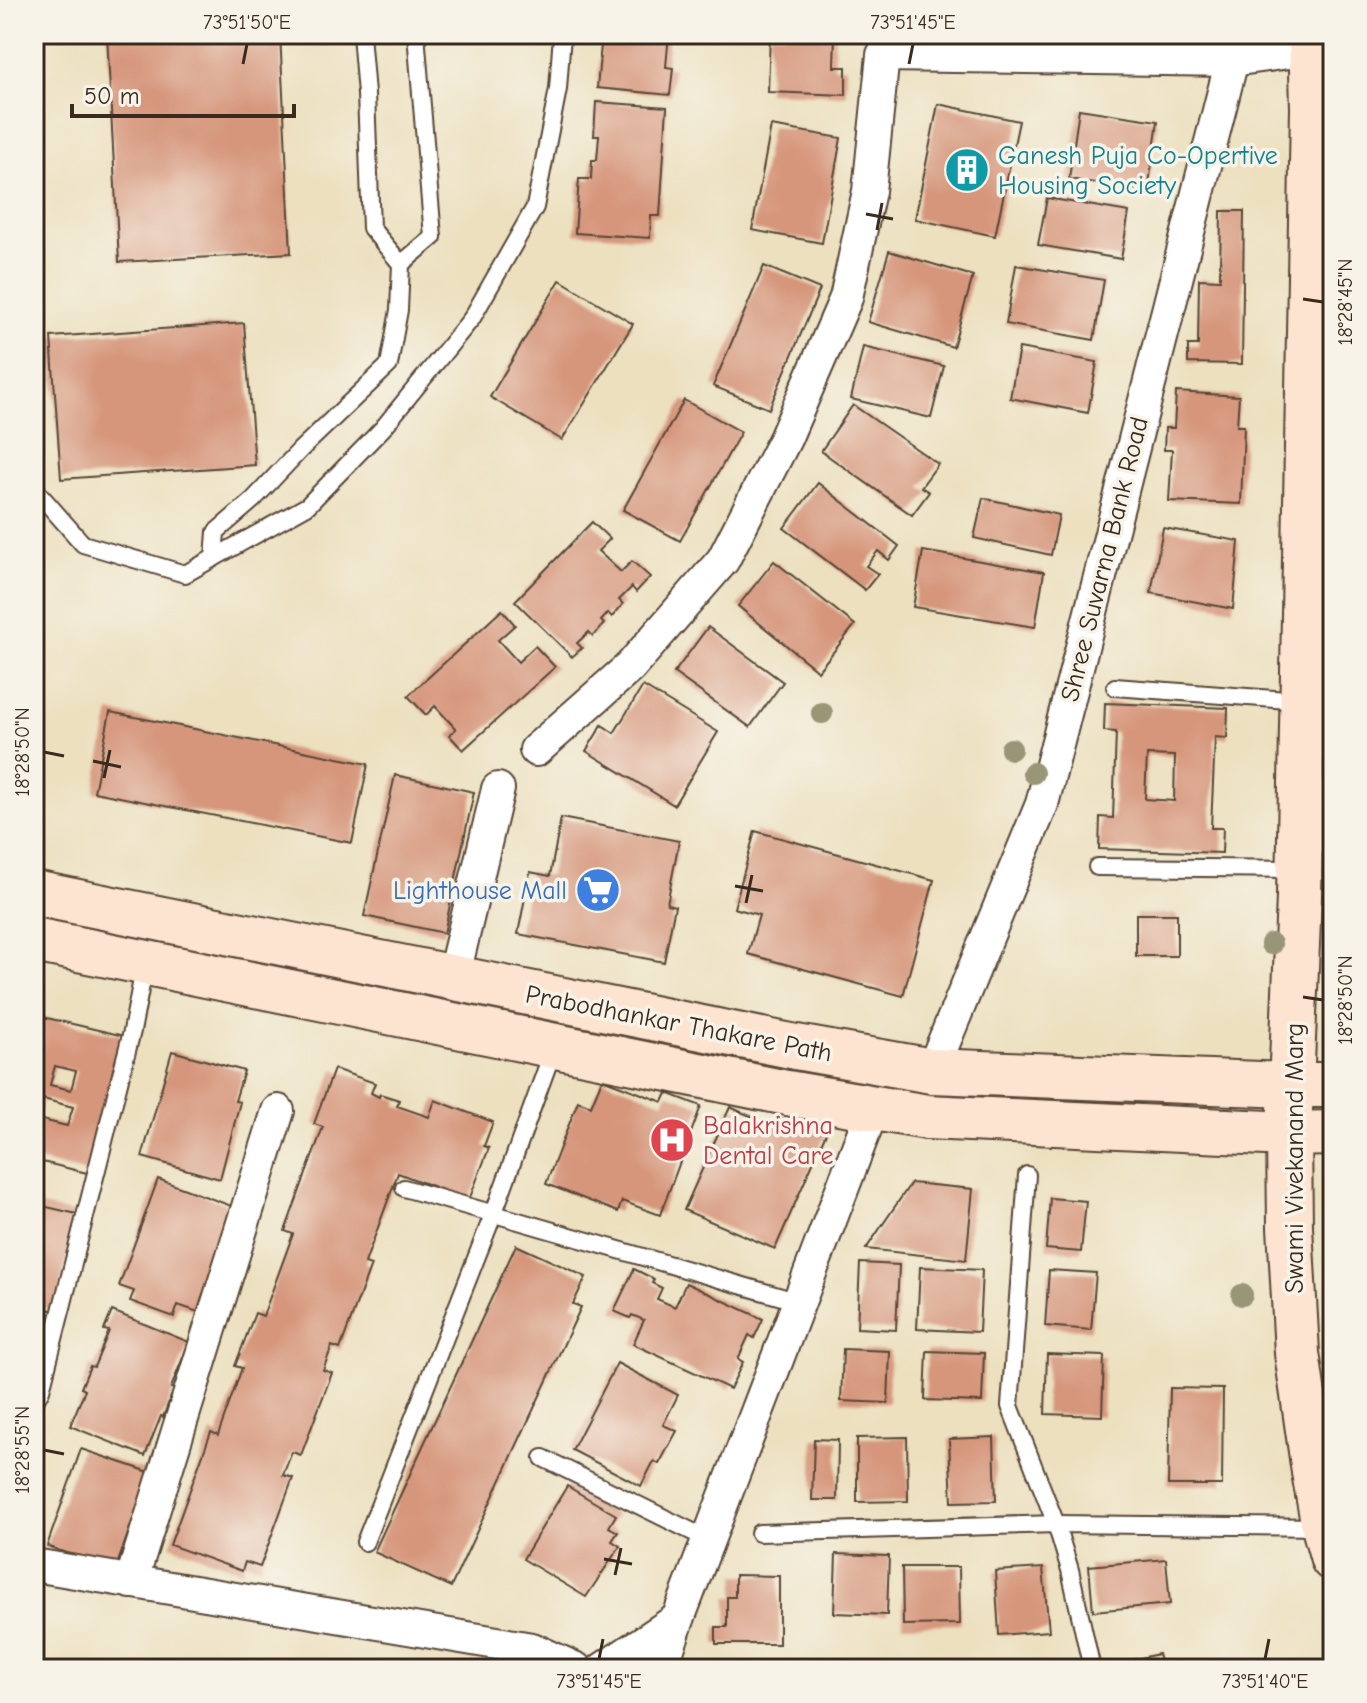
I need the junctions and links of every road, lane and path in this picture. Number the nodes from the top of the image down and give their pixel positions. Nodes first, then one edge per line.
1 (361, 34) edge
2 (416, 34) edge
3 (562, 34) edge
4 (1311, 41) edge
5 (883, 44) edge
6 (1231, 47) edge
7 (401, 264) junction
8 (34, 488) edge
9 (214, 558) junction
10 (1115, 687) dead end
11 (1303, 701) junction
12 (536, 750) dead end
13 (498, 789) dead end
14 (1097, 867) dead end
15 (1300, 869) junction
16 (34, 893) edge
17 (34, 940) edge
18 (145, 964) junction
19 (453, 978) junction
20 (555, 1046) junction
21 (932, 1071) junction
22 (1290, 1085) junction
23 (1333, 1085) edge
24 (873, 1108) junction
25 (278, 1111) dead end
26 (1333, 1133) edge
27 (1289, 1134) junction
28 (1027, 1175) dead end
29 (404, 1188) dead end
30 (493, 1215) junction
31 (799, 1302) junction
32 (34, 1403) edge
33 (543, 1458) dead end
34 (1056, 1524) junction
35 (759, 1533) dead end
36 (1330, 1537) edge
37 (709, 1540) junction
38 (365, 1542) dead end
39 (34, 1565) edge
40 (131, 1582) junction
41 (678, 1619) junction
42 (576, 1669) edge
43 (603, 1669) edge
44 (661, 1669) edge
45 (1092, 1669) edge

1 - 7 lane
2 - 7 lane
3 - 9 lane
4 - 6 street
4 - 11 main road, Swami Vivekanand Marg
5 - 6 street
5 - 12 street
6 - 21 street, Shree Suvarna Bank Road
7 - 9 lane
8 - 9 lane
10 - 11 lane
11 - 15 main road, Swami Vivekanand Marg
13 - 19 street
14 - 15 lane
15 - 22 main road, Swami Vivekanand Marg
16 - 19 main road, Prabodhankar Thakare Path
17 - 18 main road, Prabodhankar Thakare Path
18 - 20 main road, Prabodhankar Thakare Path
18 - 32 lane
19 - 21 main road, Prabodhankar Thakare Path
20 - 24 main road, Prabodhankar Thakare Path
20 - 30 lane
21 - 22 main road, Prabodhankar Thakare Path
22 - 23 main road, Prabodhankar Thakare Path
22 - 27 main road, Swami Vivekanand Marg
24 - 27 main road, Prabodhankar Thakare Path
24 - 31 street
25 - 40 street
26 - 27 main road, Prabodhankar Thakare Path
27 - 36 main road, Swami Vivekanand Marg
28 - 34 lane
29 - 30 lane
30 - 31 lane
30 - 38 lane
31 - 37 street
33 - 37 lane
34 - 35 lane
34 - 36 lane
34 - 45 lane
37 - 41 street
39 - 40 street
40 - 42 street
41 - 43 street
41 - 44 street

